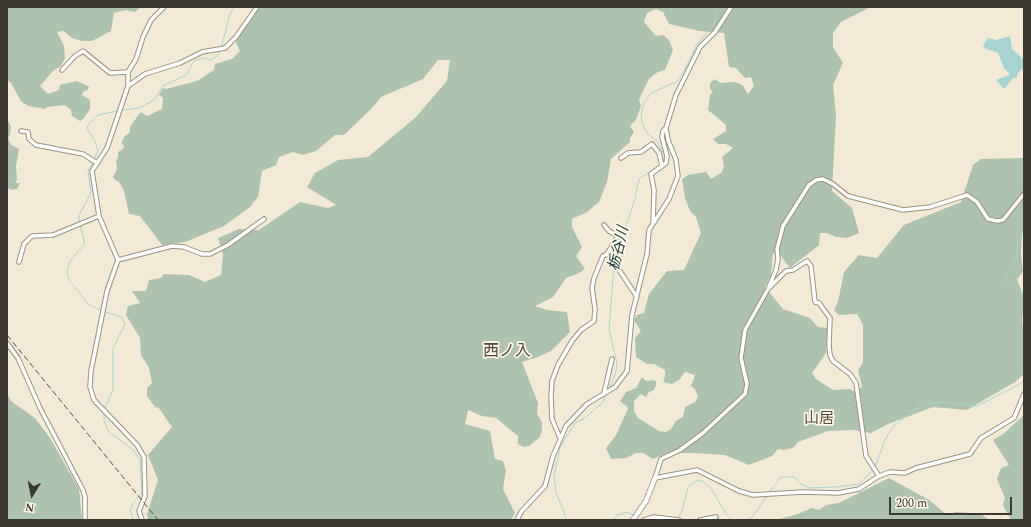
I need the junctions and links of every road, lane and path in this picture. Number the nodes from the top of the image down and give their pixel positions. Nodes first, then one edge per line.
1 (164, 7) edge
2 (257, 7) edge
3 (730, 7) edge
4 (62, 70) dead end
5 (128, 72) junction
6 (128, 86) junction
7 (666, 128) junction
8 (21, 131) dead end
9 (621, 158) dead end
10 (97, 163) junction
11 (662, 166) junction
12 (1024, 194) edge
13 (99, 216) junction
14 (264, 219) dead end
15 (653, 224) junction
16 (604, 225) dead end
17 (607, 254) junction
18 (118, 260) junction
19 (19, 262) dead end
20 (768, 289) junction
21 (637, 297) junction
22 (7, 343) edge
23 (612, 359) dead end
24 (604, 393) junction
25 (1024, 394) edge
26 (560, 438) junction
27 (879, 476) junction
28 (654, 478) junction
29 (716, 517) dead end
30 (85, 520) edge
31 (142, 520) edge
32 (517, 520) edge
33 (633, 520) edge
34 (644, 520) edge
35 (679, 520) edge
36 (700, 520) edge

1 - 5 street
2 - 6 street
3 - 7 street
4 - 5 street
5 - 6 street
6 - 10 street
7 - 11 street
7 - 15 street
8 - 10 street
9 - 11 street
10 - 13 street
11 - 15 street
12 - 20 street
13 - 18 street
13 - 19 street
14 - 18 street
15 - 21 street
16 - 17 street
17 - 21 street
17 - 26 street
18 - 31 street
20 - 27 street
20 - 28 street
21 - 24 street
22 - 30 street
23 - 24 street
24 - 26 street
25 - 27 street
26 - 32 street
27 - 28 street
28 - 33 street
29 - 36 street
34 - 35 street

